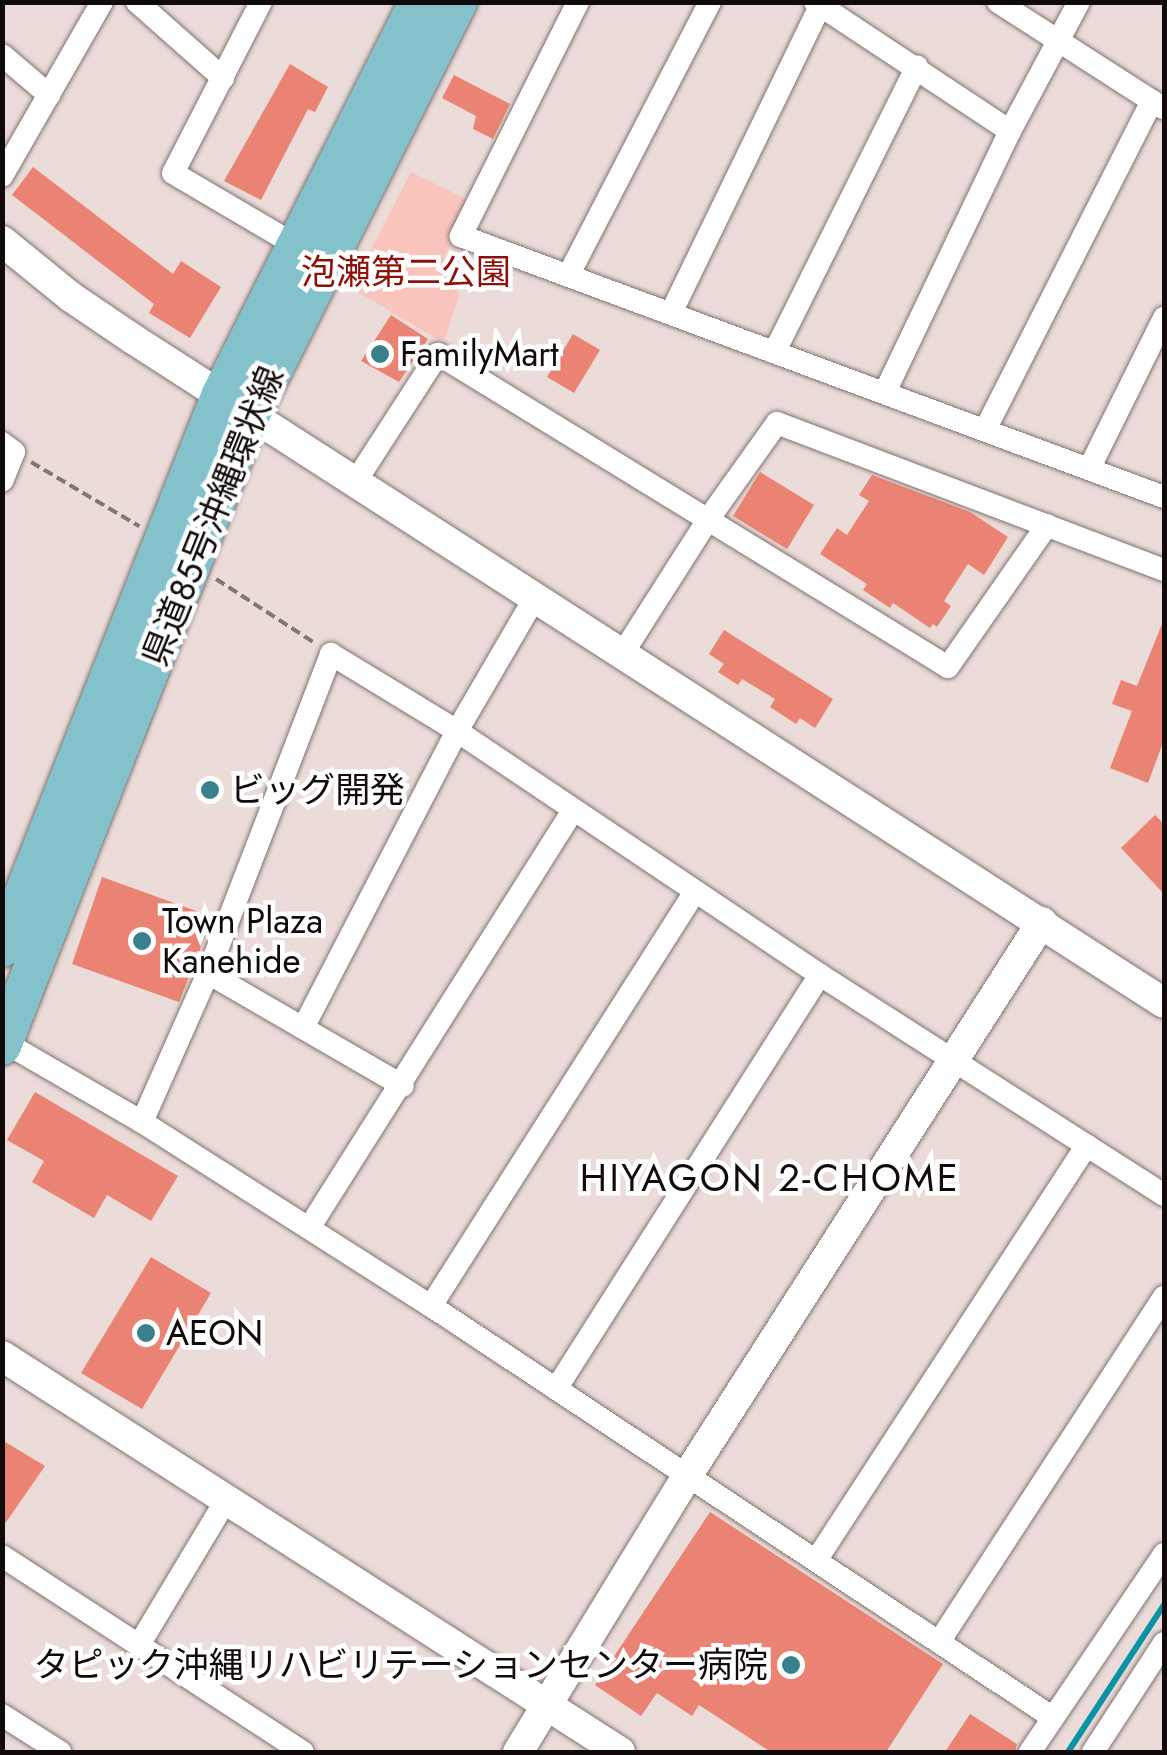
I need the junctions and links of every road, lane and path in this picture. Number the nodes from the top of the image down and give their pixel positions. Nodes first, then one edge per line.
1 (102, 2) edge
2 (137, 2) edge
3 (261, 2) edge
4 (418, 2) edge
5 (458, 2) edge
6 (578, 2) edge
7 (710, 2) edge
8 (998, 2) edge
9 (1079, 2) edge
10 (819, 4) edge
11 (1060, 41) junction
12 (2, 55) edge
13 (917, 66) junction
14 (223, 78) junction
15 (48, 95) junction
16 (1158, 105) edge
17 (1010, 130) junction
18 (2, 176) edge
19 (2, 241) edge
20 (295, 245) junction
21 (568, 276) junction
22 (671, 313) junction
23 (1164, 318) edge
24 (775, 351) junction
25 (885, 392) junction
26 (236, 404) junction
27 (985, 430) junction
28 (8, 448) edge
29 (1089, 469) junction
30 (2, 482) edge
31 (354, 484) junction
32 (1164, 498) edge
33 (706, 521) junction
34 (1047, 525) junction
35 (177, 551) junction
36 (1162, 563) edge
37 (534, 598) junction
38 (332, 654) junction
39 (622, 656) junction
40 (458, 731) junction
41 (572, 812) junction
42 (695, 892) junction
43 (1042, 922) junction
44 (2, 948) edge
45 (208, 973) junction
46 (820, 975) junction
47 (1164, 1003) edge
48 (303, 1028) junction
49 (3, 1044) edge
50 (954, 1056) junction
51 (403, 1086) junction
52 (142, 1122) junction
53 (1088, 1146) junction
54 (1164, 1194) edge
55 (309, 1228) junction
56 (1164, 1297) edge
57 (431, 1306) junction
58 (2, 1356) edge
59 (556, 1389) junction
60 (686, 1476) junction
61 (226, 1500) junction
62 (1164, 1554) edge
63 (2, 1556) edge
64 (817, 1559) junction
65 (939, 1642) junction
66 (1164, 1643) edge
67 (139, 1645) junction
68 (548, 1706) junction
69 (2, 1715) edge
70 (1052, 1718) junction
71 (60, 1752) edge
72 (304, 1752) edge
73 (518, 1752) edge
74 (620, 1752) edge
75 (1030, 1752) edge
76 (1093, 1752) edge

1 - 15 street
2 - 14 street
3 - 14 street
4 - 20 main road, 県道85号沖縄環状線
5 - 26 main road, 県道85号沖縄環状線
6 - 21 street
7 - 21 street
8 - 11 street
9 - 11 street
10 - 13 street
10 - 22 street
11 - 16 street
11 - 17 street
12 - 15 street
13 - 17 street
13 - 24 street
14 - 20 street
15 - 18 street
16 - 27 street
17 - 25 street
19 - 26 street
20 - 26 main road, 県道85号沖縄環状線
21 - 22 street
22 - 24 street
23 - 29 street
24 - 25 street
25 - 27 street
26 - 31 street
26 - 35 main road, 県道85号沖縄環状線
27 - 29 street
28 - 30 street
28 - 35 path
29 - 32 street
31 - 33 street
31 - 37 street
33 - 34 street
33 - 34 street
33 - 39 street
34 - 36 street
35 - 38 path
35 - 44 main road, 県道85号沖縄環状線
35 - 49 main road, 県道85号沖縄環状線
37 - 39 street
37 - 40 street
38 - 40 street
38 - 45 street
39 - 43 street
40 - 41 street
40 - 48 street
41 - 42 street
41 - 51 street
42 - 46 street
42 - 57 street
43 - 47 street
43 - 50 street
45 - 48 street
45 - 52 street
46 - 50 street
46 - 59 street
48 - 51 street
49 - 52 street
50 - 53 street
50 - 60 street
51 - 55 street
52 - 55 street
53 - 54 street
53 - 64 street
55 - 57 street
56 - 65 street
57 - 59 street
58 - 61 street
59 - 60 street
60 - 64 street
60 - 68 street
61 - 67 street
61 - 68 street
62 - 70 street
63 - 67 street
64 - 65 street
65 - 70 street
66 - 76 street
67 - 72 street
68 - 73 street
68 - 74 street
69 - 71 street
70 - 75 street

